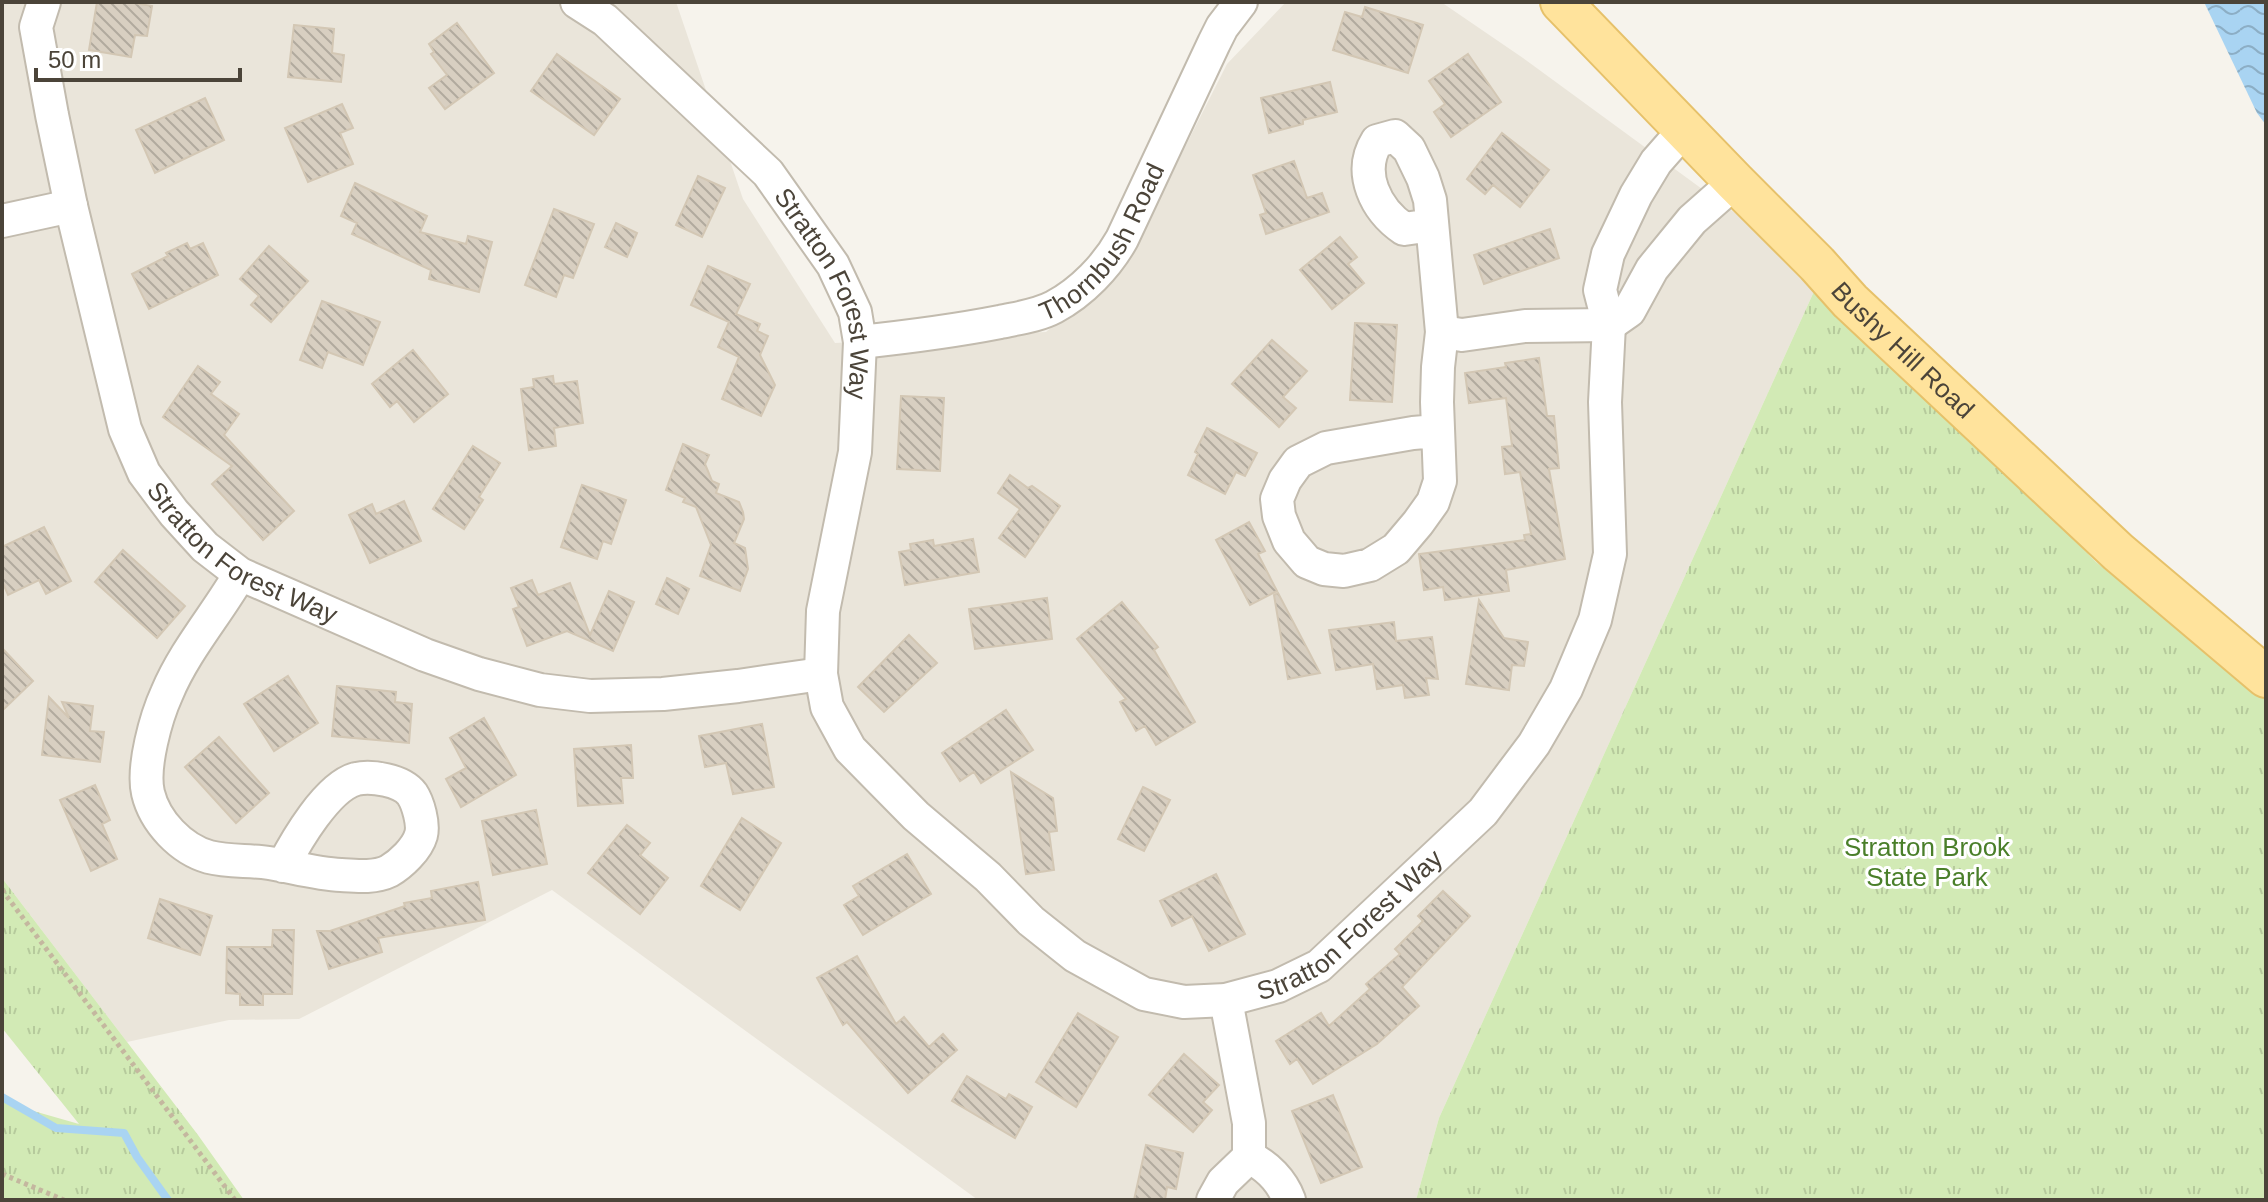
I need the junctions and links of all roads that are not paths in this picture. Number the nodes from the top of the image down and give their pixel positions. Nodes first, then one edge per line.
1 (44, 2) edge
2 (577, 2) edge
3 (1241, 2) edge
4 (1561, 2) edge
5 (1685, 129) junction
6 (1735, 182) junction
7 (71, 206) junction
8 (2, 221) edge
9 (1432, 225) dead end
10 (1609, 325) junction
11 (1442, 332) junction
12 (860, 342) junction
13 (1437, 431) junction
14 (240, 574) junction
15 (821, 674) junction
16 (2266, 677) edge
17 (283, 866) dead end
18 (1226, 1000) junction
19 (1249, 1157) junction
20 (1213, 1200) edge
21 (1289, 1200) edge

1 - 7 street, Stratton Forest Way
2 - 12 street, Stratton Forest Way
3 - 12 street, Thornbush Road
4 - 5 main road, Bushy Hill Road
5 - 6 main road, Bushy Hill Road
5 - 10 street, Stratton Forest Way
6 - 10 street
6 - 16 main road, Bushy Hill Road
7 - 8 street
7 - 14 street, Stratton Forest Way
9 - 11 street
10 - 11 street
10 - 18 street, Stratton Forest Way
11 - 13 street
12 - 15 street, Stratton Forest Way
13 - 13 street
14 - 15 street, Stratton Forest Way
14 - 17 street
15 - 18 street, Stratton Forest Way
18 - 19 street
19 - 20 street
19 - 21 street

